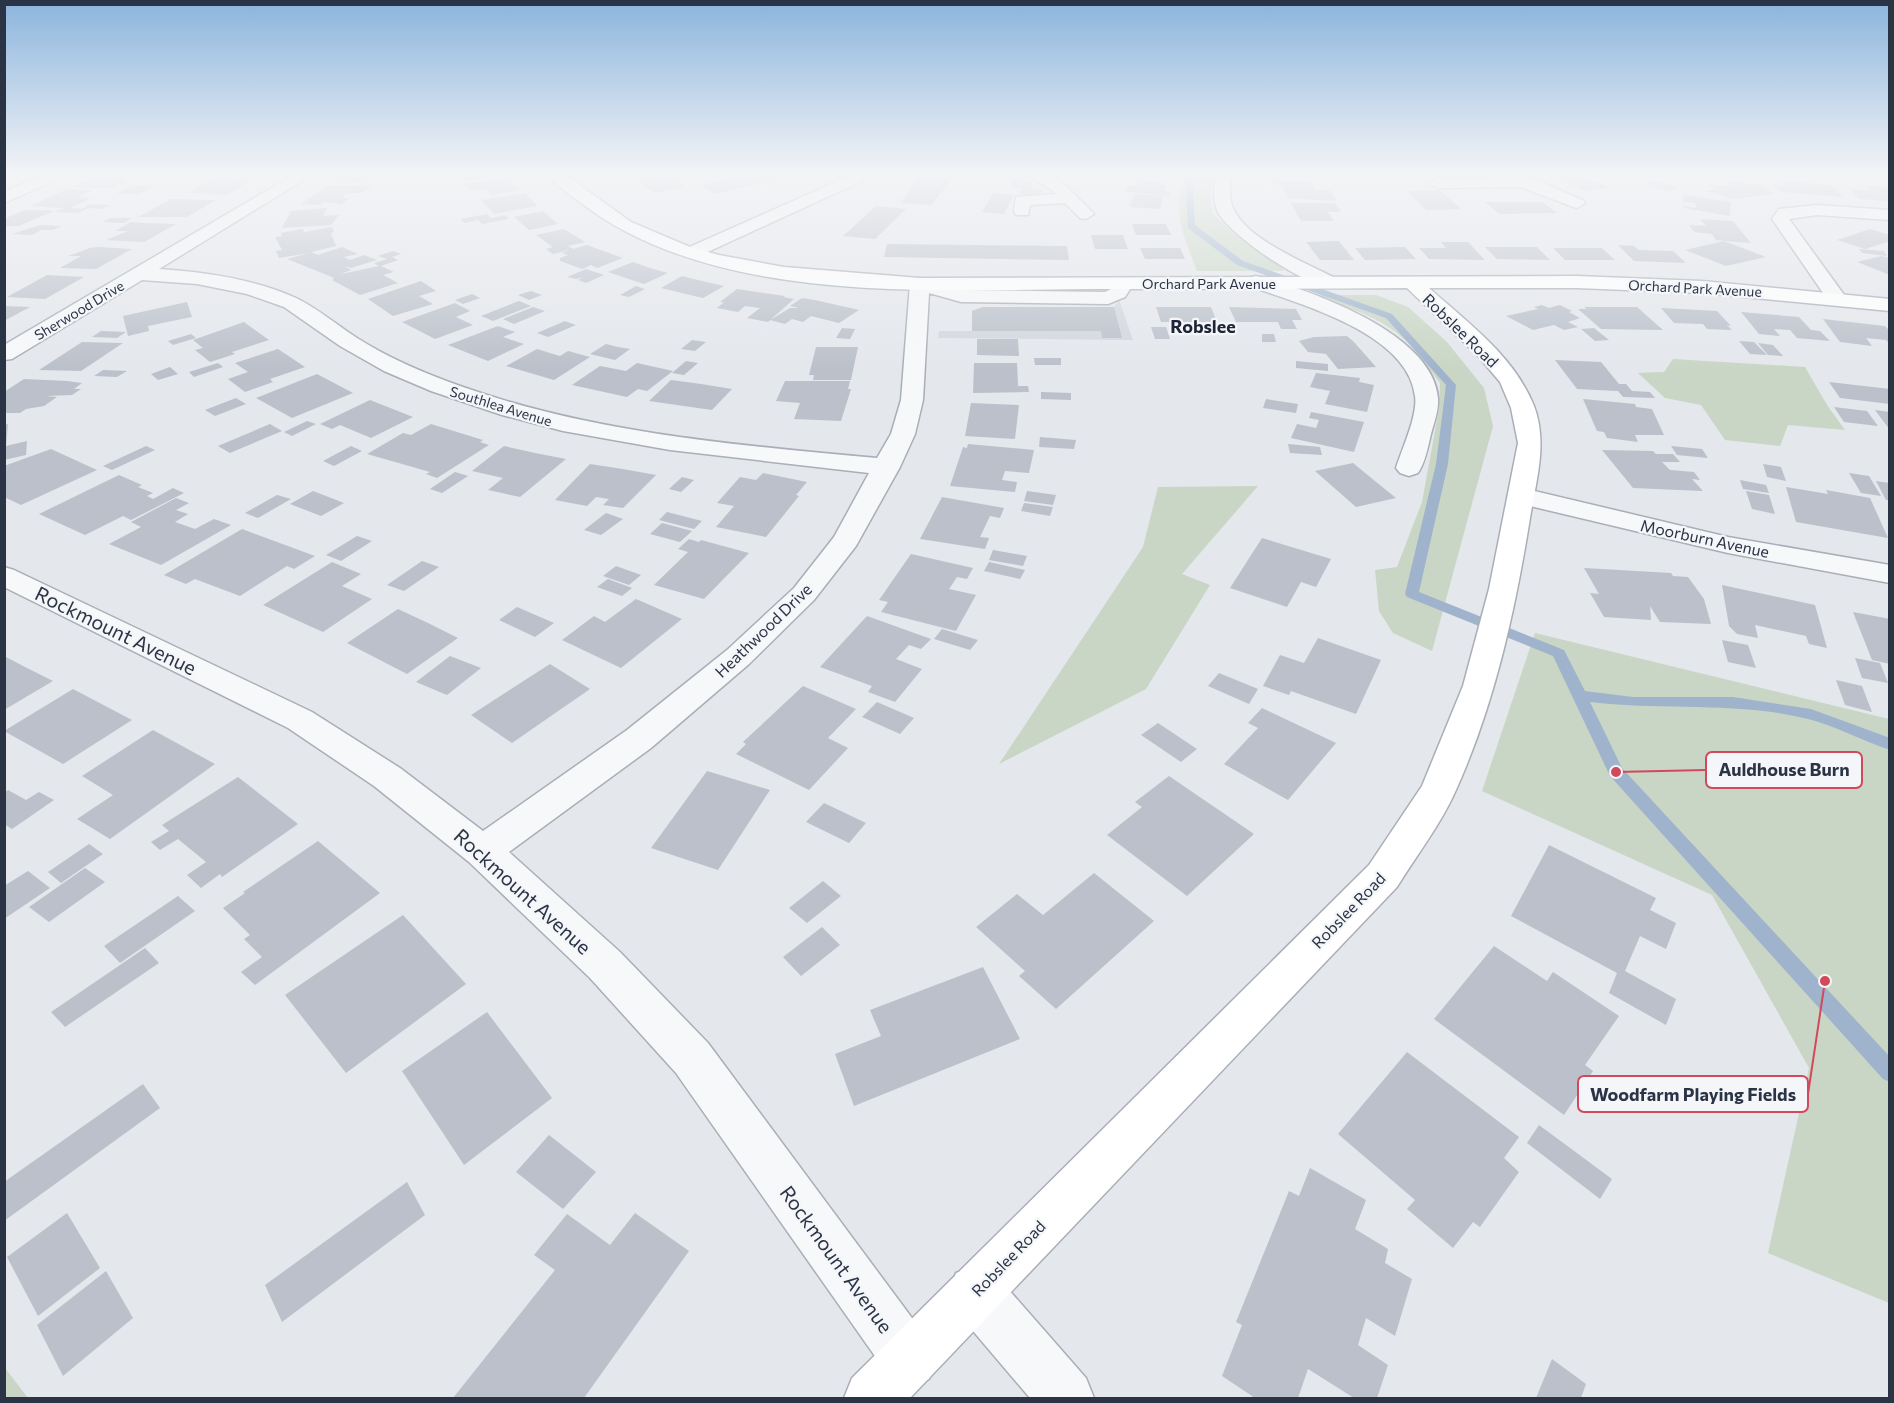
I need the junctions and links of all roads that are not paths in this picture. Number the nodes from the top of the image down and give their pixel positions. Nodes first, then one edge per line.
1 (197, 238) edge
2 (650, 238) edge
3 (722, 238) edge
4 (1251, 238) edge
5 (1794, 238) edge
6 (693, 252) junction
7 (138, 274) junction
8 (1266, 282) junction
9 (1319, 282) junction
10 (1410, 282) junction
11 (920, 284) junction
12 (1836, 298) junction
13 (1890, 306) edge
14 (4, 354) edge
15 (887, 467) junction
16 (1409, 468) dead end
17 (1522, 496) junction
18 (1890, 574) edge
19 (4, 576) edge
20 (482, 851) junction
21 (975, 1292) junction
22 (910, 1360) junction
23 (872, 1398) edge
24 (1066, 1398) edge

1 - 7 street, Sherwood Drive
2 - 6 street
3 - 6 street
4 - 9 street
5 - 12 street
6 - 11 street
7 - 14 street, Sherwood Drive
7 - 15 street, Southlea Avenue
8 - 9 street, Orchard Park Avenue
8 - 11 street, Orchard Park Avenue
8 - 16 street
9 - 10 street, Orchard Park Avenue
10 - 12 street, Orchard Park Avenue
10 - 17 street, Robslee Road
11 - 15 street, Heathwood Drive
12 - 13 street, Orchard Park Avenue
15 - 20 street, Heathwood Drive
17 - 18 street, Moorburn Avenue
17 - 21 street, Robslee Road
19 - 20 street, Rockmount Avenue
20 - 22 street, Rockmount Avenue
21 - 22 street, Robslee Road
21 - 24 street
22 - 23 street, Robslee Road

